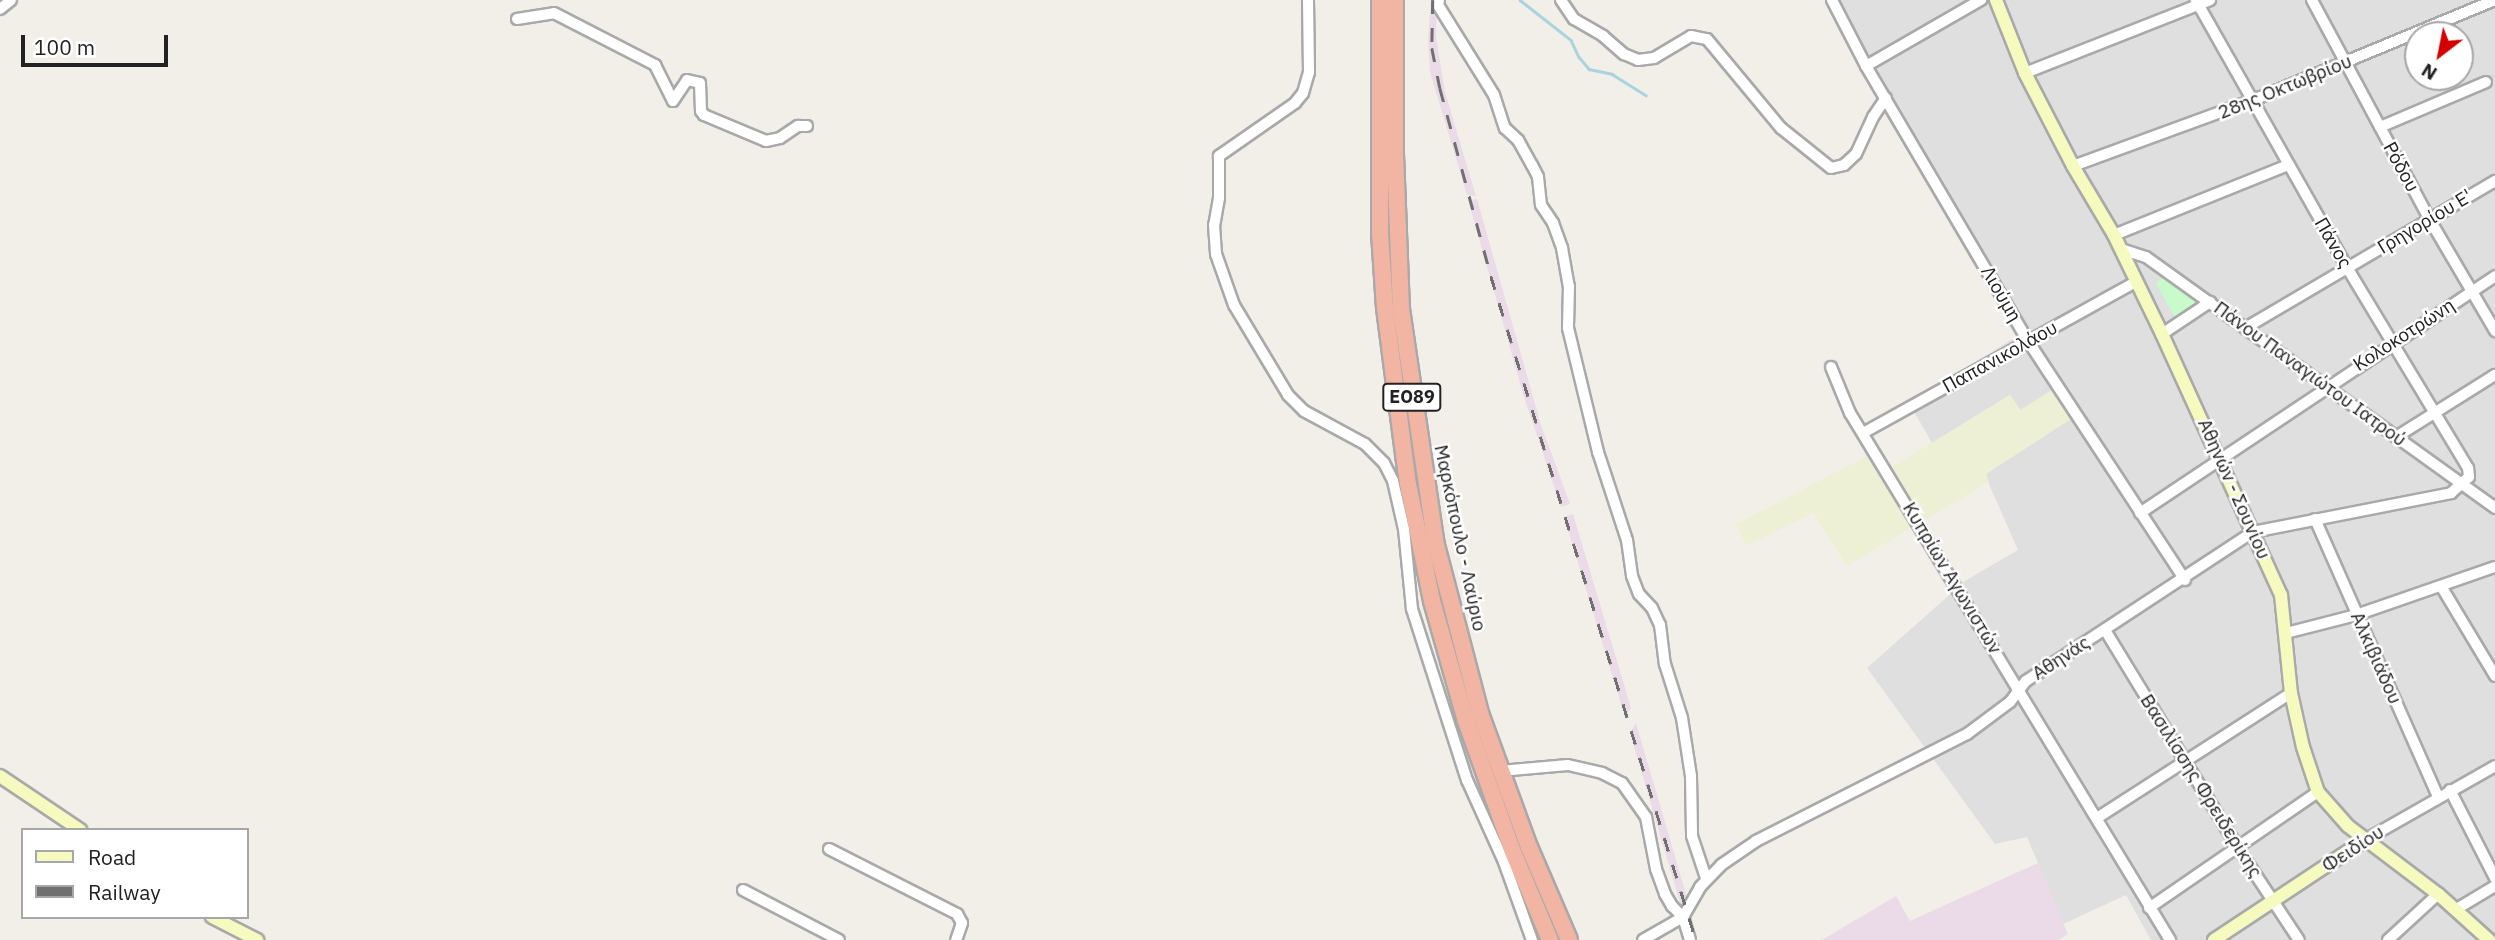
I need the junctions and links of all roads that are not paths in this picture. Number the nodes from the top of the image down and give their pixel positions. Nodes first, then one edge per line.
1 (11, 0) edge
2 (1308, 0) edge
3 (1380, 0) edge
4 (1395, 0) edge
5 (1439, 0) edge
6 (1560, 0) edge
7 (1832, 0) edge
8 (1981, 0) edge
9 (1996, 0) edge
10 (2210, 0) edge
11 (2312, 0) edge
12 (2495, 0) edge
13 (2197, 2) edge
14 (0, 9) edge
15 (517, 19) dead end
16 (2345, 64) junction
17 (1866, 66) junction
18 (2025, 73) junction
19 (2486, 82) dead end
20 (1886, 98) junction
21 (2251, 102) junction
22 (807, 126) dead end
23 (2380, 127) junction
24 (2288, 165) junction
25 (2073, 166) junction
26 (2495, 181) edge
27 (2430, 220) junction
28 (2114, 236) junction
29 (2121, 249) junction
30 (2348, 269) junction
31 (2495, 276) edge
32 (2137, 281) junction
33 (2472, 291) junction
34 (2210, 302) junction
35 (2247, 327) junction
36 (2495, 331) edge
37 (2162, 334) junction
38 (2028, 341) junction
39 (2393, 342) junction
40 (1831, 367) dead end
41 (2495, 375) edge
42 (2326, 387) junction
43 (2436, 412) junction
44 (1863, 433) junction
45 (2396, 437) junction
46 (2221, 458) junction
47 (2464, 484) junction
48 (2494, 504) edge
49 (2140, 513) junction
50 (2315, 519) junction
51 (2253, 532) junction
52 (2495, 567) edge
53 (2185, 580) junction
54 (2441, 586) junction
55 (2356, 615) junction
56 (2105, 630) junction
57 (2286, 633) junction
58 (2495, 676) edge
59 (2019, 689) junction
60 (2291, 694) junction
61 (2185, 762) junction
62 (2495, 766) edge
63 (1500, 771) junction
64 (0, 776) edge
65 (2450, 790) junction
66 (2318, 792) junction
67 (2438, 797) junction
68 (2097, 818) junction
69 (77, 828) edge
70 (2365, 840) junction
71 (2238, 848) junction
72 (829, 849) dead end
73 (1706, 878) junction
74 (2495, 878) edge
75 (2495, 886) edge
76 (743, 890) dead end
77 (2438, 894) junction
78 (2274, 902) junction
79 (2149, 908) junction
80 (2455, 910) junction
81 (1683, 917) junction
82 (216, 919) edge
83 (257, 940) edge
84 (839, 940) edge
85 (956, 940) edge
86 (1532, 940) edge
87 (1550, 940) edge
88 (1569, 940) edge
89 (1643, 940) edge
90 (1690, 940) edge
91 (2171, 940) edge
92 (2214, 940) edge
93 (2299, 940) edge
94 (2388, 940) edge
95 (2489, 940) edge

1 - 14 street
2 - 86 street
3 - 87 highway, Μαρκόπουλο - Λαύριο / ΕΟ89
4 - 63 highway, Μαρκόπουλο - Λαύριο / ΕΟ89
5 - 73 street
6 - 20 street
7 - 17 street, Λιούμη
8 - 17 street
9 - 18 main road, Αθηνών - Σουνίου
10 - 13 street
11 - 16 street, Ρόδου
12 - 16 street, 28ης Οκτωβρίου
13 - 18 street
13 - 21 street, Πάνος
15 - 22 street
16 - 21 street, 28ης Οκτωβρίου
16 - 23 street, Ρόδου
17 - 20 street, Λιούμη
18 - 25 main road, Αθηνών - Σουνίου
19 - 23 street
20 - 38 street, Λιούμη
21 - 24 street, Πάνος
21 - 25 street, 28ης Οκτωβρίου
23 - 27 street, Ρόδου
24 - 28 street
24 - 30 street, Πάνος
25 - 28 main road, Αθηνών - Σουνίου
26 - 27 street, Γρηγορίου Ε'
27 - 30 street, Γρηγορίου Ε'
27 - 33 street, Ρόδου
28 - 29 main road, Αθηνών - Σουνίου
29 - 32 main road, Αθηνών - Σουνίου
29 - 34 street, Πάνου Παναγιώτου Ιατρού
30 - 35 street, Γρηγορίου Ε'
30 - 39 street, Πάνος
31 - 33 street, Κολοκοτρώνη
32 - 37 main road, Αθηνών - Σουνίου
32 - 38 street, Παπανικολάου
33 - 36 street, Ρόδου
33 - 39 street, Κολοκοτρώνη
34 - 35 street, Πάνου Παναγιώτου Ιατρού
34 - 37 street
35 - 42 street, Πάνου Παναγιώτου Ιατρού
37 - 46 main road, Αθηνών - Σουνίου
38 - 44 street, Παπανικολάου
38 - 49 street, Λιούμη
39 - 42 street, Κολοκοτρώνη
39 - 43 street, Πάνος
40 - 44 street, Κυπρίων Αγωνιστών
41 - 43 street
42 - 45 street, Πάνου Παναγιώτου Ιατρού
42 - 46 street, Κολοκοτρώνη
43 - 45 street
43 - 47 street, Πάνος
44 - 59 street, Κυπρίων Αγωνιστών
45 - 47 street, Πάνου Παναγιώτου Ιατρού
46 - 49 street, Κολοκοτρώνη
46 - 51 main road, Αθηνών - Σουνίου
47 - 48 street, Πάνου Παναγιώτου Ιατρού
47 - 50 street, Αθηνάς
49 - 53 street, Λιούμη
50 - 51 street, Αθηνάς
50 - 55 street, Αλκιβιάδου
51 - 53 street, Αθηνάς
51 - 57 main road, Αθηνών - Σουνίου
52 - 54 street
53 - 56 street, Αθηνάς
54 - 55 street
54 - 58 street
55 - 57 street
55 - 67 street, Αλκιβιάδου
56 - 59 street, Αθηνάς
56 - 61 street, Βασιλίσσης Φρειδερίκης
57 - 60 main road, Αθηνών - Σουνίου
59 - 68 street, Κυπρίων Αγωνιστών
59 - 73 street, Αθηνάς
60 - 61 street
60 - 66 main road, Αθηνών - Σουνίου
61 - 68 street
61 - 71 street, Βασιλίσσης Φρειδερίκης
62 - 65 street, Φειδίου
63 - 81 street
63 - 88 highway, Μαρκόπουλο - Λαύριο / ΕΟ89
64 - 69 main road
65 - 67 street, Φειδίου
65 - 74 street
66 - 70 main road, Αθηνών - Σουνίου
66 - 71 street
67 - 70 street, Φειδίου
68 - 79 street, Κυπρίων Αγωνιστών
70 - 77 main road, Αθηνών - Σουνίου
70 - 78 main road, Φειδίου
71 - 78 street, Βασιλίσσης Φρειδερίκης
71 - 79 street
72 - 85 street
73 - 81 street, Αθηνάς
75 - 80 street
76 - 84 street
77 - 80 main road, Αθηνών - Σουνίου
77 - 94 street
78 - 92 main road, Φειδίου
78 - 93 street, Βασιλίσσης Φρειδερίκης
79 - 91 street, Κυπρίων Αγωνιστών
80 - 95 main road, Αθηνών - Σουνίου
81 - 89 street
81 - 90 street
82 - 83 main road

